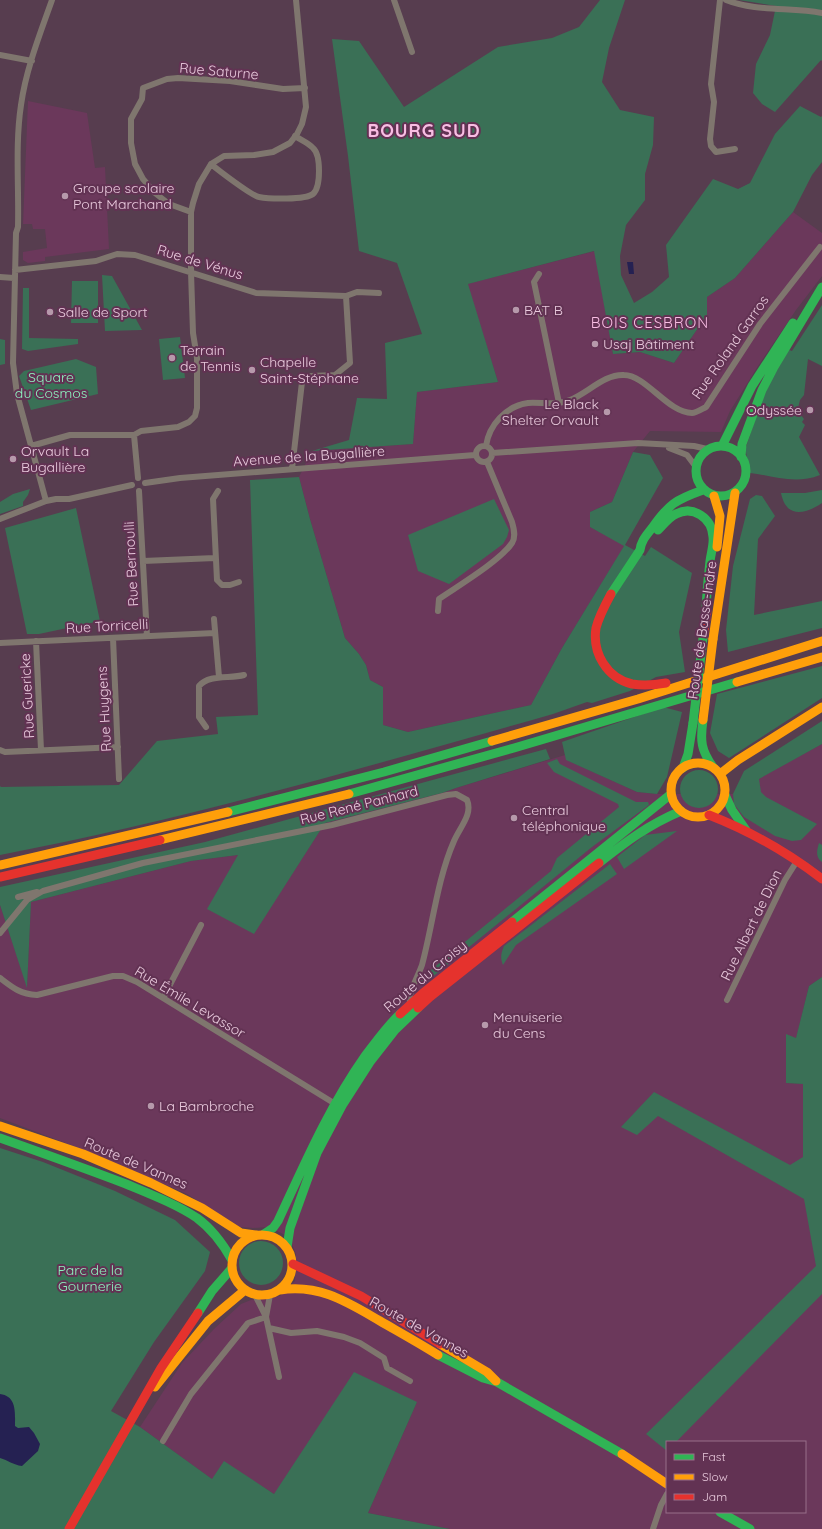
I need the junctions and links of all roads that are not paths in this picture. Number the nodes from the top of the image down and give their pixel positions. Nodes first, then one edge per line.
1 (52, 0) edge
2 (296, 0) edge
3 (394, 0) edge
4 (720, 0) edge
5 (726, 0) edge
6 (822, 13) edge
7 (412, 52) dead end
8 (0, 55) edge
9 (32, 61) junction
10 (305, 88) junction
11 (295, 136) junction
12 (735, 149) dead end
13 (210, 164) junction
14 (191, 212) junction
15 (820, 247) dead end
16 (15, 270) junction
17 (191, 272) junction
18 (539, 274) dead end
19 (0, 277) edge
20 (14, 278) junction
21 (822, 286) edge
22 (379, 293) dead end
23 (346, 296) junction
24 (559, 403) junction
25 (134, 435) junction
26 (660, 445) junction
27 (31, 446) junction
28 (486, 446) junction
29 (722, 446) junction
30 (708, 449) junction
31 (492, 453) junction
32 (475, 455) junction
33 (741, 457) junction
34 (487, 462) junction
35 (696, 467) junction
36 (292, 469) junction
37 (138, 478) junction
38 (145, 483) junction
39 (132, 485) junction
40 (704, 490) junction
41 (139, 491) junction
42 (218, 491) dead end
43 (735, 493) junction
44 (714, 496) junction
45 (46, 502) junction
46 (0, 519) edge
47 (640, 550) junction
48 (215, 558) junction
49 (143, 561) junction
50 (239, 582) dead end
51 (438, 611) dead end
52 (706, 616) junction
53 (214, 619) dead end
54 (215, 633) junction
55 (147, 636) junction
56 (113, 638) junction
57 (36, 641) junction
58 (822, 641) edge
59 (0, 643) edge
60 (822, 657) edge
61 (244, 675) dead end
62 (219, 677) junction
63 (703, 679) junction
64 (821, 708) edge
65 (206, 727) dead end
66 (118, 747) junction
67 (0, 750) edge
68 (41, 750) junction
69 (713, 767) junction
70 (683, 768) junction
71 (720, 774) junction
72 (119, 779) dead end
73 (671, 794) junction
74 (725, 795) junction
75 (682, 812) junction
76 (709, 815) junction
77 (746, 830) junction
78 (797, 861) junction
79 (0, 865) edge
80 (0, 876) edge
81 (822, 880) edge
82 (39, 892) junction
83 (18, 897) dead end
84 (201, 925) dead end
85 (0, 933) edge
86 (0, 978) edge
87 (163, 998) junction
88 (728, 1000) dead end
89 (414, 1006) junction
90 (338, 1106) junction
91 (0, 1126) edge
92 (0, 1138) edge
93 (260, 1235) junction
94 (287, 1247) junction
95 (232, 1264) junction
96 (293, 1264) junction
97 (244, 1290) junction
98 (280, 1290) junction
99 (256, 1295) junction
100 (270, 1295) junction
101 (266, 1317) junction
102 (269, 1328) junction
103 (279, 1377) dead end
104 (410, 1381) dead end
105 (497, 1382) junction
106 (139, 1408) junction
107 (163, 1441) dead end
108 (666, 1483) edge
109 (666, 1496) edge
110 (722, 1513) edge
111 (745, 1528) edge
112 (70, 1529) edge
113 (653, 1529) edge

1 - 9 street
2 - 10 street
3 - 7 street
4 - 12 street
5 - 6 street
8 - 9 street
9 - 16 street
10 - 11 street
10 - 14 street, Rue Saturne
11 - 13 street
11 - 13 street
13 - 14 street
14 - 17 street
15 - 24 street, Rue Roland Garros
16 - 17 street, Rue de Vénus
16 - 20 street
17 - 23 street, Rue de Vénus
17 - 25 street
18 - 24 street
19 - 20 street
20 - 27 street
21 - 29 main road
21 - 33 main road
22 - 23 street, Rue de Vénus
23 - 36 street
24 - 28 street
25 - 27 street
25 - 37 street
26 - 30 street
26 - 31 street
26 - 35 street
27 - 45 street
28 - 31 street
28 - 32 street
29 - 30 main road
29 - 33 main road
30 - 35 main road
31 - 34 street
32 - 34 street
32 - 36 street, Avenue de la Bugallière
33 - 43 main road
34 - 51 street
35 - 40 main road
36 - 38 street, Avenue de la Bugallière
37 - 38 street
37 - 39 street
38 - 41 street
39 - 41 street
39 - 45 street
40 - 44 main road
40 - 47 main road
41 - 49 street, Rue Bernoulli
42 - 48 street
43 - 44 main road
43 - 69 main road, Route de Basse-Indre, bridge
44 - 52 main road, Route de Basse-Indre
45 - 46 street
47 - 52 main road
47 - 63 main road
48 - 49 street
48 - 50 street
49 - 55 street, Rue Bernoulli
52 - 70 main road, Route de Basse-Indre, bridge
53 - 54 street
54 - 55 street, Rue Torricelli
54 - 62 street
55 - 56 street, Rue Torricelli
56 - 57 street, Rue Torricelli
56 - 66 street, Rue Huygens
57 - 59 street, Rue Torricelli
57 - 68 street, Rue Guericke
58 - 63 main road
60 - 80 main road
61 - 62 street
62 - 65 street
63 - 79 main road
64 - 71 main road
66 - 68 street
66 - 72 street, Rue Huygens
67 - 68 street
69 - 70 main road
69 - 71 main road
70 - 73 main road
71 - 74 main road
73 - 75 main road
73 - 89 main road, Route du Croisy
74 - 76 main road
74 - 77 main road
75 - 76 main road
75 - 89 main road, Route du Croisy
76 - 77 main road
77 - 78 main road
78 - 81 main road
78 - 88 street, Rue Albert de Dion
82 - 83 street, Rue René Panhard
82 - 85 street, Rue René Panhard
82 - 89 street, Rue René Panhard
84 - 87 street
86 - 87 street, Rue Émile Levassor
87 - 90 street, Rue Émile Levassor
89 - 90 main road, Route du Croisy
90 - 93 main road, Route du Croisy
90 - 94 main road, Route du Croisy
91 - 93 main road, Route de Vannes
92 - 95 main road, Route de Vannes
93 - 94 main road
93 - 95 main road
94 - 96 main road
95 - 97 main road
95 - 106 main road
96 - 98 main road
96 - 105 main road, Route de Vannes
97 - 99 main road
97 - 106 main road
98 - 100 main road
98 - 105 main road, Route de Vannes
99 - 100 main road
99 - 101 street
100 - 101 street
101 - 102 street
101 - 107 street
102 - 103 street
102 - 104 street
105 - 108 main road, Route de Vannes
106 - 112 main road
109 - 113 street
110 - 111 main road

